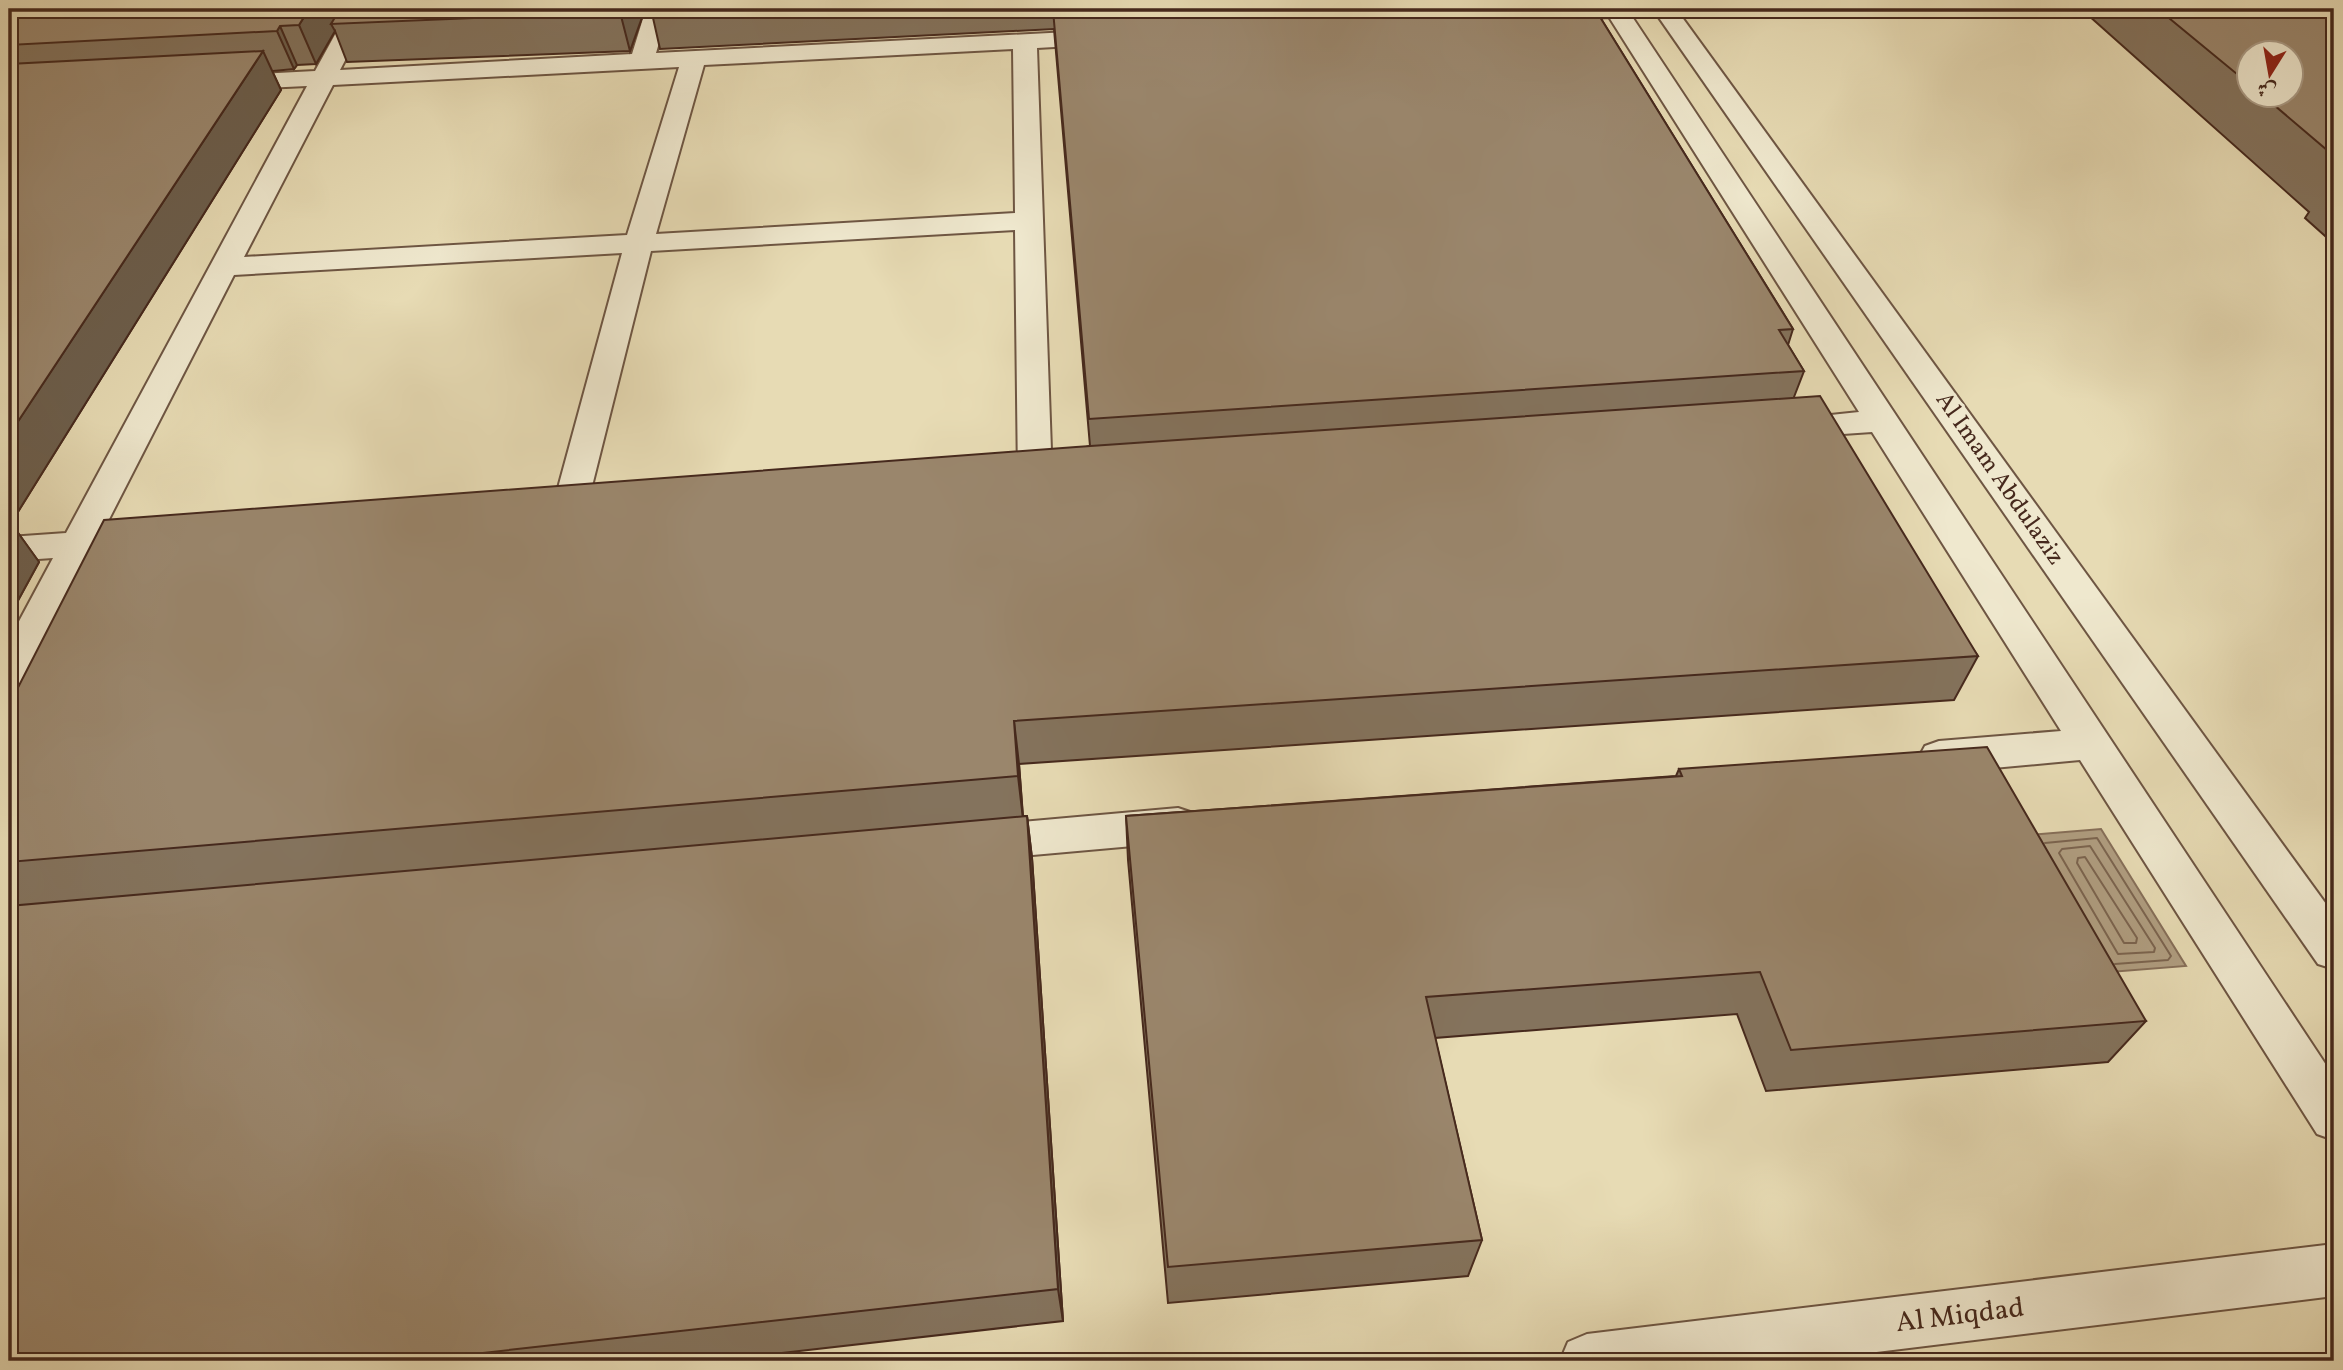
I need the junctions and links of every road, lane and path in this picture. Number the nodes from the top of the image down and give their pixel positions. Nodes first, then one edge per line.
1 (360, 9) edge
2 (657, 9) edge
3 (1664, 9) edge
4 (1616, 10) edge
5 (1520, 15) edge
6 (1135, 35) edge
7 (1025, 41) junction
8 (694, 58) junction
9 (642, 61) junction
10 (324, 78) junction
11 (201, 84) edge
12 (1030, 221) junction
13 (639, 243) junction
14 (223, 267) junction
15 (1882, 421) junction
16 (1757, 429) edge
17 (1036, 479) edge
18 (569, 510) edge
19 (173, 538) edge
20 (78, 544) junction
21 (9, 549) edge
22 (9, 675) edge
23 (2091, 744) junction
24 (1897, 761) edge
25 (1217, 821) edge
26 (939, 846) edge
27 (2334, 950) edge
28 (2334, 1118) edge
29 (2334, 1270) edge
30 (1587, 1361) edge

1 - 10 street
2 - 9 street
3 - 27 street, Al Imam Abdulaziz
4 - 5 street
4 - 15 street
6 - 7 street
7 - 8 street
7 - 12 street
8 - 9 street
8 - 13 street
9 - 10 street
10 - 11 street
10 - 14 street
12 - 13 street
12 - 17 street
13 - 14 street
13 - 18 street
14 - 20 street
15 - 16 street
15 - 23 street
19 - 20 street
20 - 21 street
20 - 22 street
23 - 24 street
23 - 28 street
25 - 26 street
29 - 30 street, Al Miqdad

